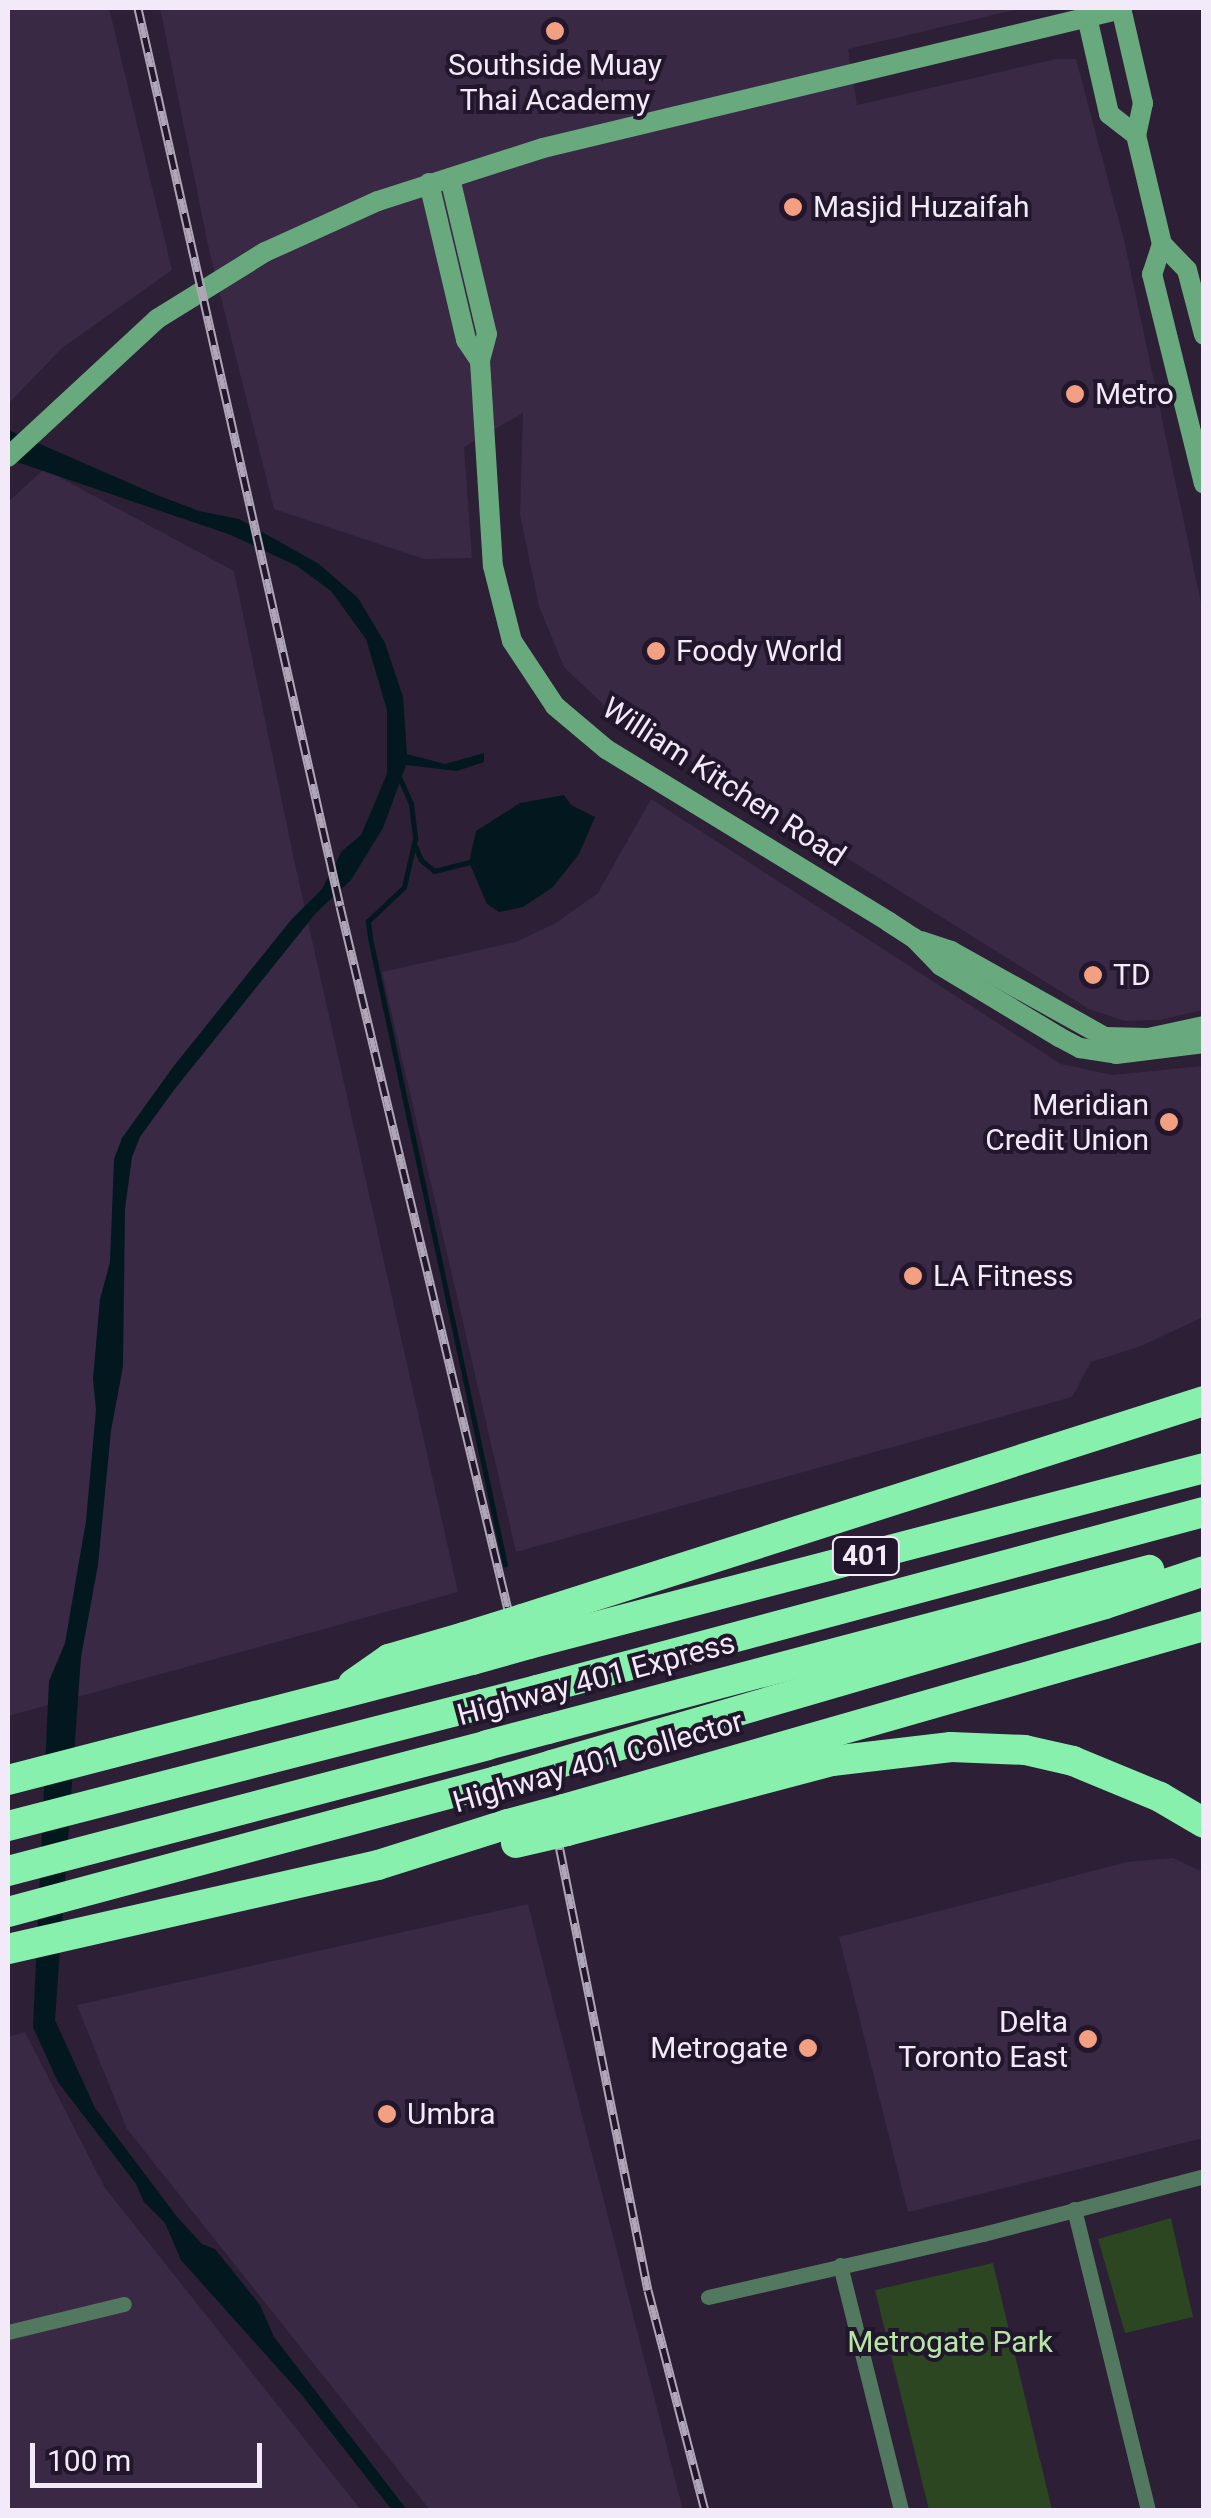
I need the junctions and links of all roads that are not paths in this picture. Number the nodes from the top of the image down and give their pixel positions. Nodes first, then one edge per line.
1 (1124, 8) edge
2 (1086, 13) edge
3 (1136, 135) junction
4 (450, 178) junction
5 (429, 183) junction
6 (1162, 244) junction
7 (1204, 336) edge
8 (480, 361) junction
9 (8, 457) edge
10 (1204, 484) edge
11 (914, 938) junction
12 (1204, 1026) edge
13 (1204, 1043) edge
14 (1204, 1402) edge
15 (1204, 1468) edge
16 (1204, 1512) edge
17 (1204, 1556) edge
18 (1204, 1571) edge
19 (1204, 1626) edge
20 (526, 1632) junction
21 (8, 1780) edge
22 (566, 1820) junction
23 (1204, 1824) edge
24 (8, 1826) edge
25 (8, 1871) edge
26 (8, 1912) edge
27 (8, 1949) edge
28 (1204, 2176) edge
29 (1074, 2210) junction
30 (840, 2265) junction
31 (708, 2297) dead end
32 (124, 2304) dead end
33 (8, 2332) edge
34 (901, 2510) edge
35 (1148, 2510) edge

1 - 2 main road
1 - 3 main road
2 - 3 main road
2 - 4 main road
3 - 6 main road
4 - 5 main road
4 - 8 main road, William Kitchen Road
5 - 8 main road, William Kitchen Road
5 - 9 main road
6 - 7 main road
6 - 10 main road
8 - 11 main road, William Kitchen Road
11 - 12 main road, William Kitchen Road
11 - 13 main road, William Kitchen Road
14 - 20 highway
15 - 20 highway, 401
16 - 24 highway, Highway 401 Express / 401, bridge
17 - 25 highway, Highway 401 Express, bridge
18 - 26 highway, bridge
19 - 22 highway, Highway 401 Collector
20 - 21 highway, 401, bridge
22 - 23 highway
22 - 27 highway, bridge
28 - 29 street
29 - 30 street
29 - 35 street
30 - 31 street
30 - 34 street
32 - 33 street

